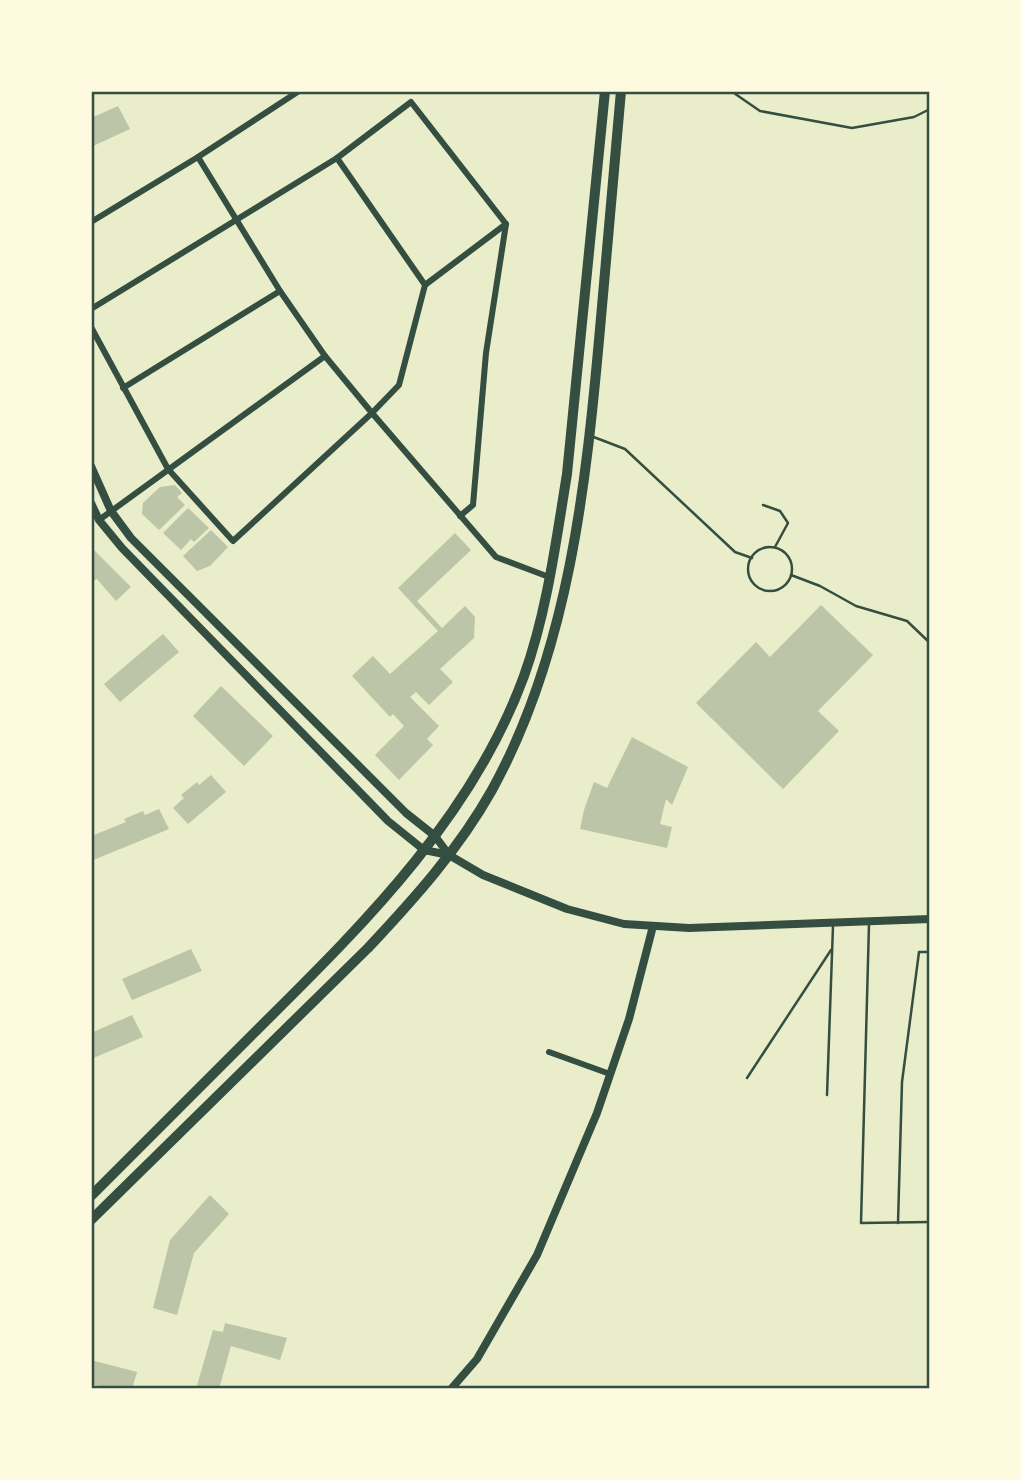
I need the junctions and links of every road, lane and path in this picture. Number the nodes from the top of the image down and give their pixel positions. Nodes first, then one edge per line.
1 (299, 91) edge
2 (605, 91) edge
3 (621, 91) edge
4 (732, 91) edge
5 (930, 109) edge
6 (198, 157) junction
7 (337, 158) junction
8 (236, 219) junction
9 (91, 222) edge
10 (506, 224) junction
11 (425, 285) junction
12 (280, 291) junction
13 (91, 309) edge
14 (91, 327) edge
15 (325, 356) junction
16 (123, 388) junction
17 (372, 413) junction
18 (571, 432) junction
19 (590, 436) junction
20 (91, 466) edge
21 (168, 469) junction
22 (91, 503) edge
23 (763, 505) dead end
24 (111, 511) junction
25 (460, 516) junction
26 (99, 520) junction
27 (775, 548) junction
28 (752, 558) junction
29 (791, 575) junction
30 (549, 577) junction
31 (930, 643) edge
32 (435, 836) junction
33 (424, 850) junction
34 (449, 855) junction
35 (869, 921) junction
36 (929, 921) edge
37 (834, 923) junction
38 (653, 926) junction
39 (832, 948) junction
40 (930, 952) edge
41 (549, 1052) dead end
42 (610, 1074) junction
43 (747, 1078) dead end
44 (827, 1095) dead end
45 (129, 1182) junction
46 (91, 1196) edge
47 (91, 1220) edge
48 (930, 1222) edge
49 (898, 1223) junction
50 (91, 1226) edge
51 (452, 1389) edge

1 - 6 street
2 - 18 main road
3 - 19 main road
4 - 5 lane
6 - 8 street
6 - 9 street
7 - 8 street
7 - 10 street
7 - 11 street
8 - 12 street
8 - 13 street
10 - 11 street
10 - 25 street
11 - 17 street
12 - 15 street
12 - 16 street
14 - 16 street
15 - 17 street
15 - 21 street
16 - 21 street
17 - 21 street
17 - 25 street
18 - 19 lane
18 - 30 main road
19 - 28 lane
19 - 34 main road
20 - 24 street
21 - 24 street
22 - 26 street
23 - 27 lane
24 - 26 street
24 - 32 street
25 - 30 street
26 - 33 street
27 - 28 lane
27 - 29 lane
28 - 29 lane
29 - 31 lane
30 - 32 main road
32 - 33 main road
32 - 34 street
33 - 34 street
33 - 46 main road
34 - 38 street
34 - 45 main road
35 - 36 street
35 - 37 street
35 - 49 lane
37 - 38 street
37 - 39 lane
38 - 42 street
39 - 43 lane
39 - 44 lane
40 - 49 lane
41 - 42 street
42 - 51 street
45 - 47 main road
45 - 50 main road
48 - 49 lane

